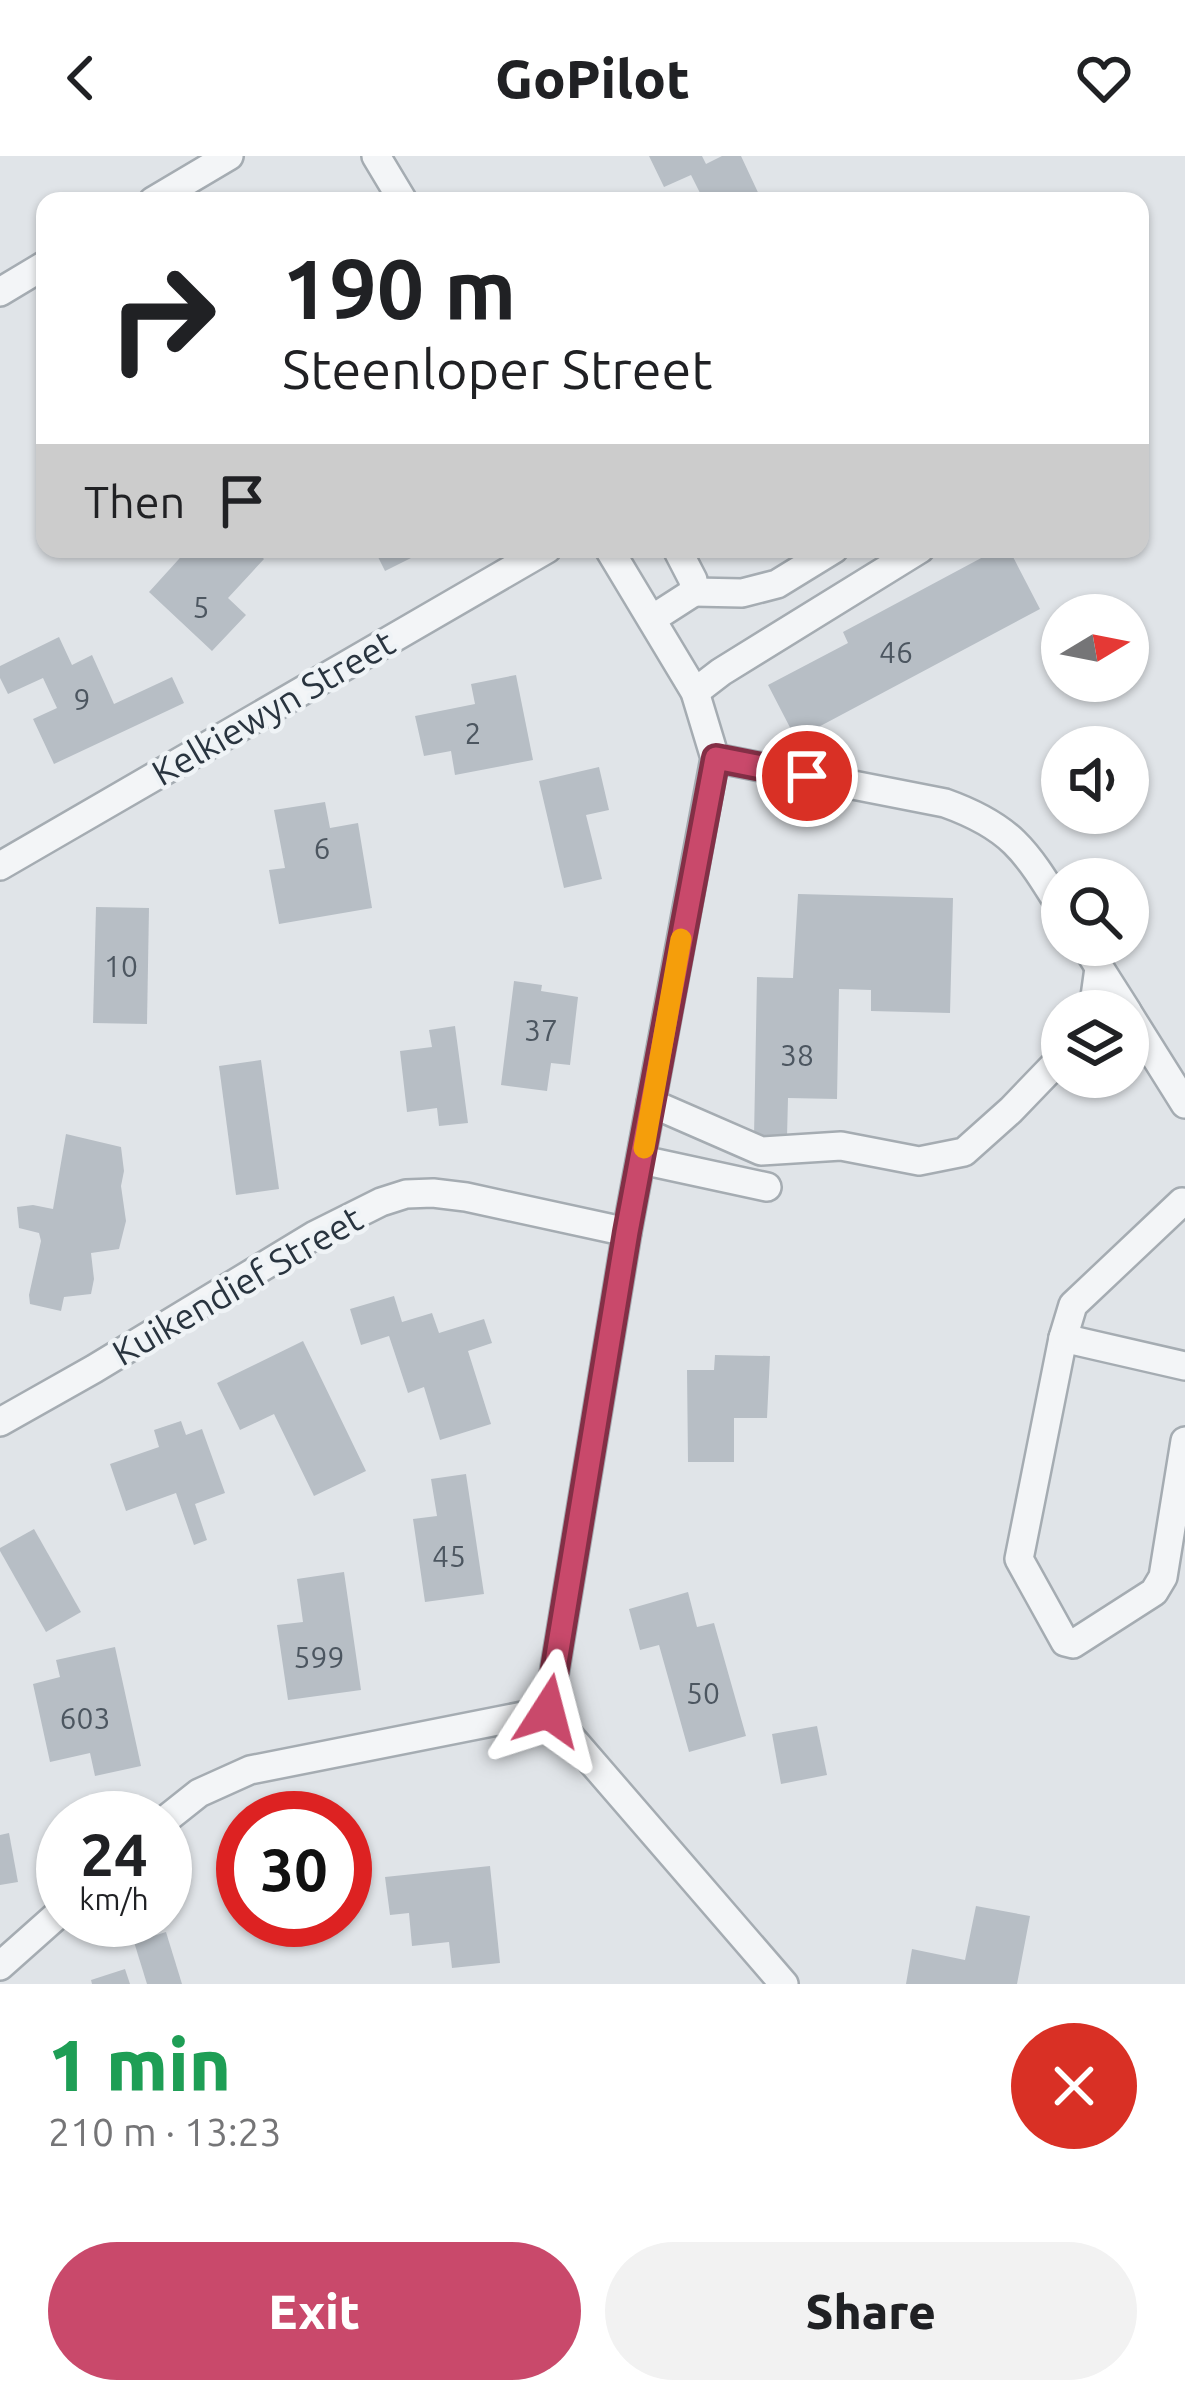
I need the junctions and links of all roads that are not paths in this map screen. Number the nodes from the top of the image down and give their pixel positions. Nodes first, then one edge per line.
1 (229, 156) edge
2 (376, 156) edge
3 (168, 192) edge
4 (398, 192) edge
5 (36, 270) edge
6 (0, 292) edge
7 (531, 558) edge
8 (615, 558) edge
9 (681, 558) edge
10 (819, 558) edge
11 (905, 558) edge
12 (694, 592) junction
13 (652, 619) junction
14 (695, 692) junction
15 (716, 758) junction
16 (0, 866) edge
17 (1041, 877) edge
18 (1149, 1047) edge
19 (1041, 1079) edge
20 (652, 1103) junction
21 (1185, 1104) edge
22 (642, 1160) junction
23 (766, 1187) dead end
24 (1182, 1202) dead end
25 (627, 1232) junction
26 (1063, 1338) junction
27 (1185, 1366) edge
28 (0, 1422) edge
29 (1185, 1441) edge
30 (548, 1711) junction
31 (192, 1799) edge
32 (36, 1934) edge
33 (0, 1966) edge
34 (784, 1984) edge

1 - 3 street
2 - 4 street
5 - 6 street
7 - 16 street, Kelkiewyn Street
8 - 13 street
9 - 12 street
10 - 12 street
11 - 14 street
12 - 13 street
13 - 14 street
14 - 15 street
15 - 17 street
15 - 20 street
18 - 21 street
19 - 20 street
20 - 22 street
22 - 23 street
22 - 25 street
24 - 26 street
25 - 28 street, Kuikendief Street
25 - 30 street
26 - 27 street
26 - 29 street
30 - 31 street
30 - 34 street
32 - 33 street

